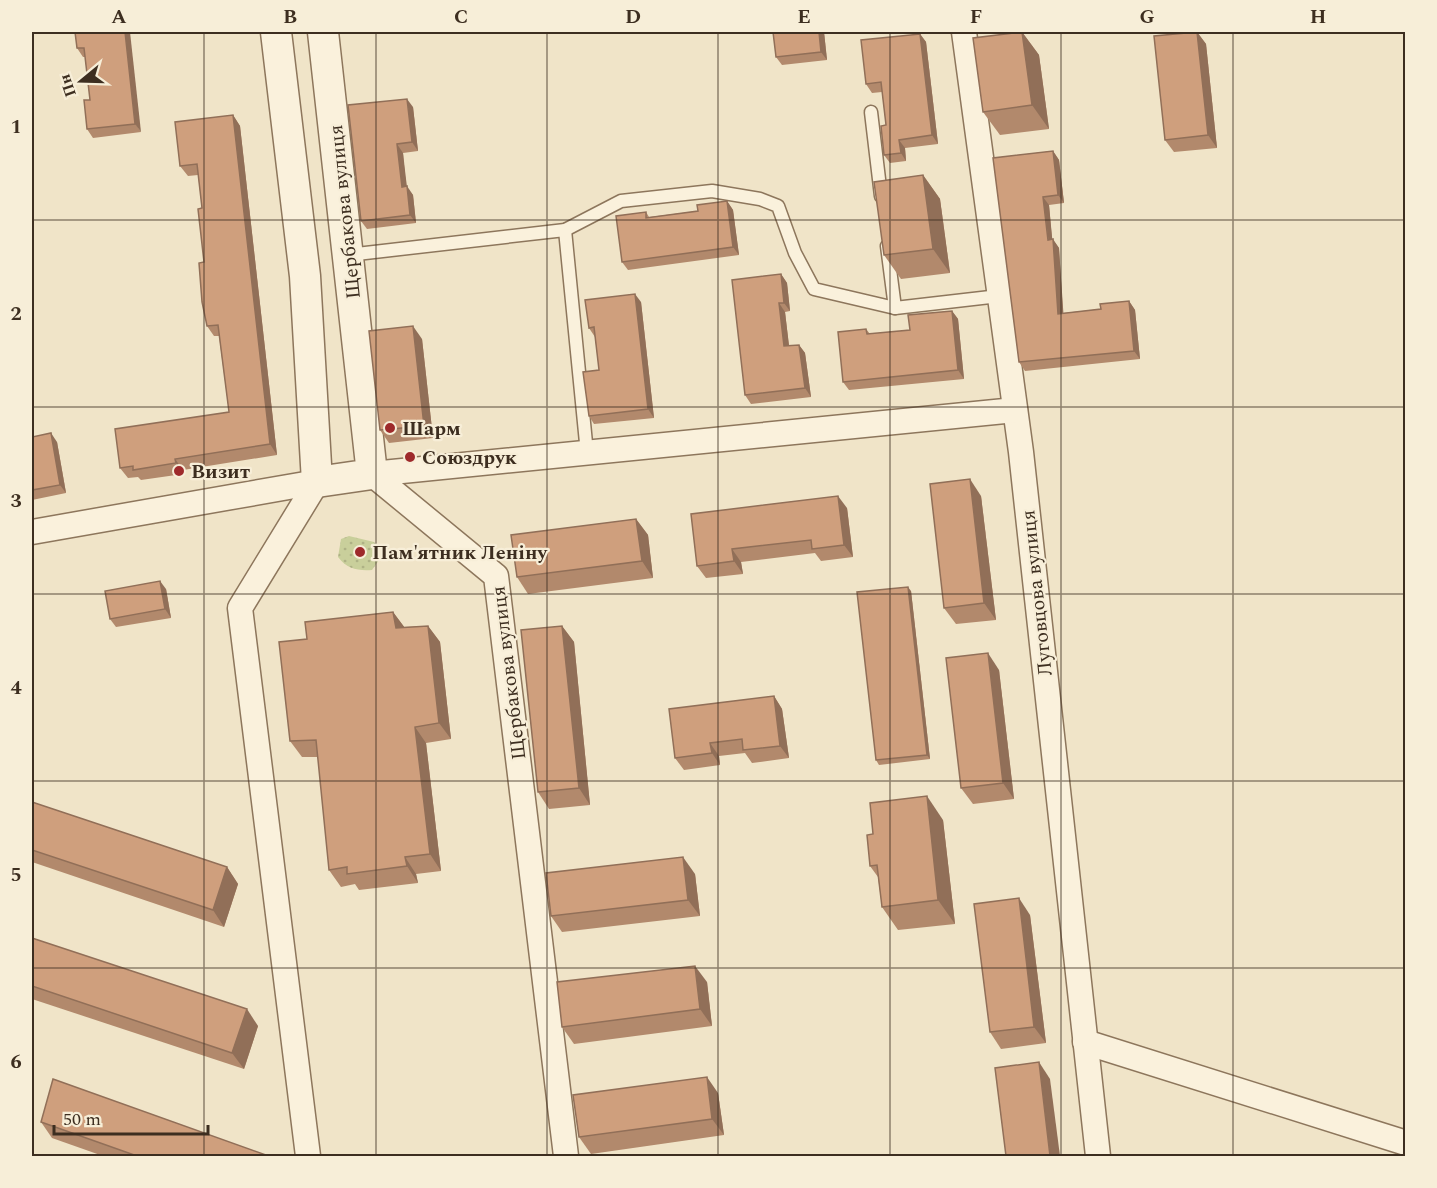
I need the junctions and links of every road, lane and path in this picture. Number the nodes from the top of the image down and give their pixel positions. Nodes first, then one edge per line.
1 (276, 32) edge
2 (323, 32) edge
3 (964, 32) edge
4 (871, 112) dead end
5 (882, 204) edge
6 (885, 227) edge
7 (565, 230) junction
8 (348, 255) junction
9 (999, 296) junction
10 (895, 308) junction
11 (1015, 410) junction
12 (587, 453) junction
13 (372, 474) junction
14 (317, 482) junction
15 (32, 532) edge
16 (1085, 1042) junction
17 (1406, 1143) edge
18 (308, 1156) edge
19 (566, 1156) edge
20 (1098, 1156) edge

1 - 14 street
2 - 8 street, Щербакова вулиця
3 - 9 street, Луговцова вулиця
4 - 5 lane
6 - 10 lane
7 - 8 lane
7 - 10 lane
7 - 12 lane
8 - 13 street, Щербакова вулиця
9 - 10 lane
9 - 11 street, Луговцова вулиця
11 - 12 street
11 - 16 street, Луговцова вулиця
12 - 13 street
13 - 14 street
13 - 19 street, Щербакова вулиця
14 - 15 street
14 - 18 street
16 - 17 street
16 - 20 street, Луговцова вулиця

